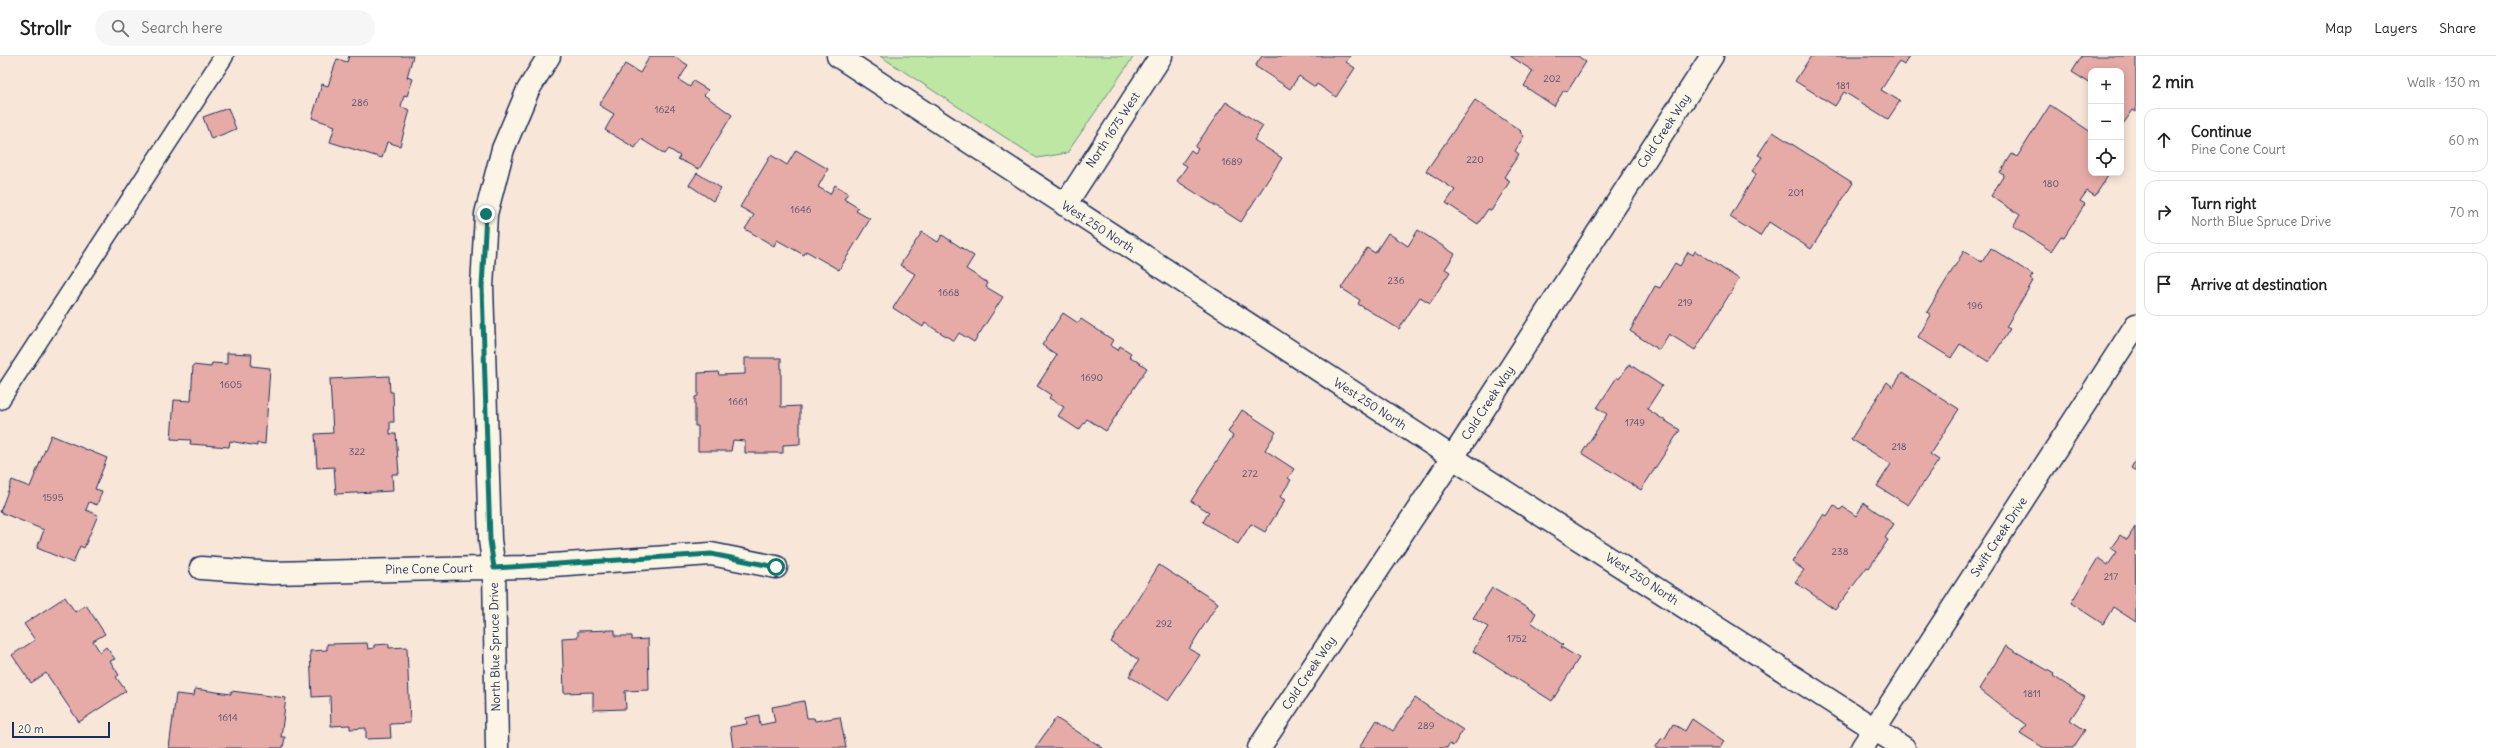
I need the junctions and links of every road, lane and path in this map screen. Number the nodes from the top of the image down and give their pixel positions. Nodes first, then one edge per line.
1 (224, 56) edge
2 (549, 56) edge
3 (838, 56) edge
4 (1161, 56) edge
5 (1712, 56) edge
6 (1065, 205) junction
7 (2136, 325) edge
8 (0, 400) edge
9 (1453, 458) junction
10 (776, 567) dead end
11 (201, 568) dead end
12 (494, 568) junction
13 (1875, 729) junction
14 (498, 748) edge
15 (1260, 748) edge
16 (1862, 748) edge
17 (1904, 748) edge

1 - 8 lane
2 - 12 street, North Blue Spruce Drive
3 - 6 street, West 250 North
4 - 6 street, North 1675 West
5 - 9 street, Cold Creek Way
6 - 9 street, West 250 North
7 - 13 street, Swift Creek Drive
9 - 13 street, West 250 North
9 - 15 street, Cold Creek Way
10 - 12 street, Pine Cone Court
11 - 12 street, Pine Cone Court
12 - 14 street, North Blue Spruce Drive
13 - 16 street, Swift Creek Drive
13 - 17 street, West 250 North

